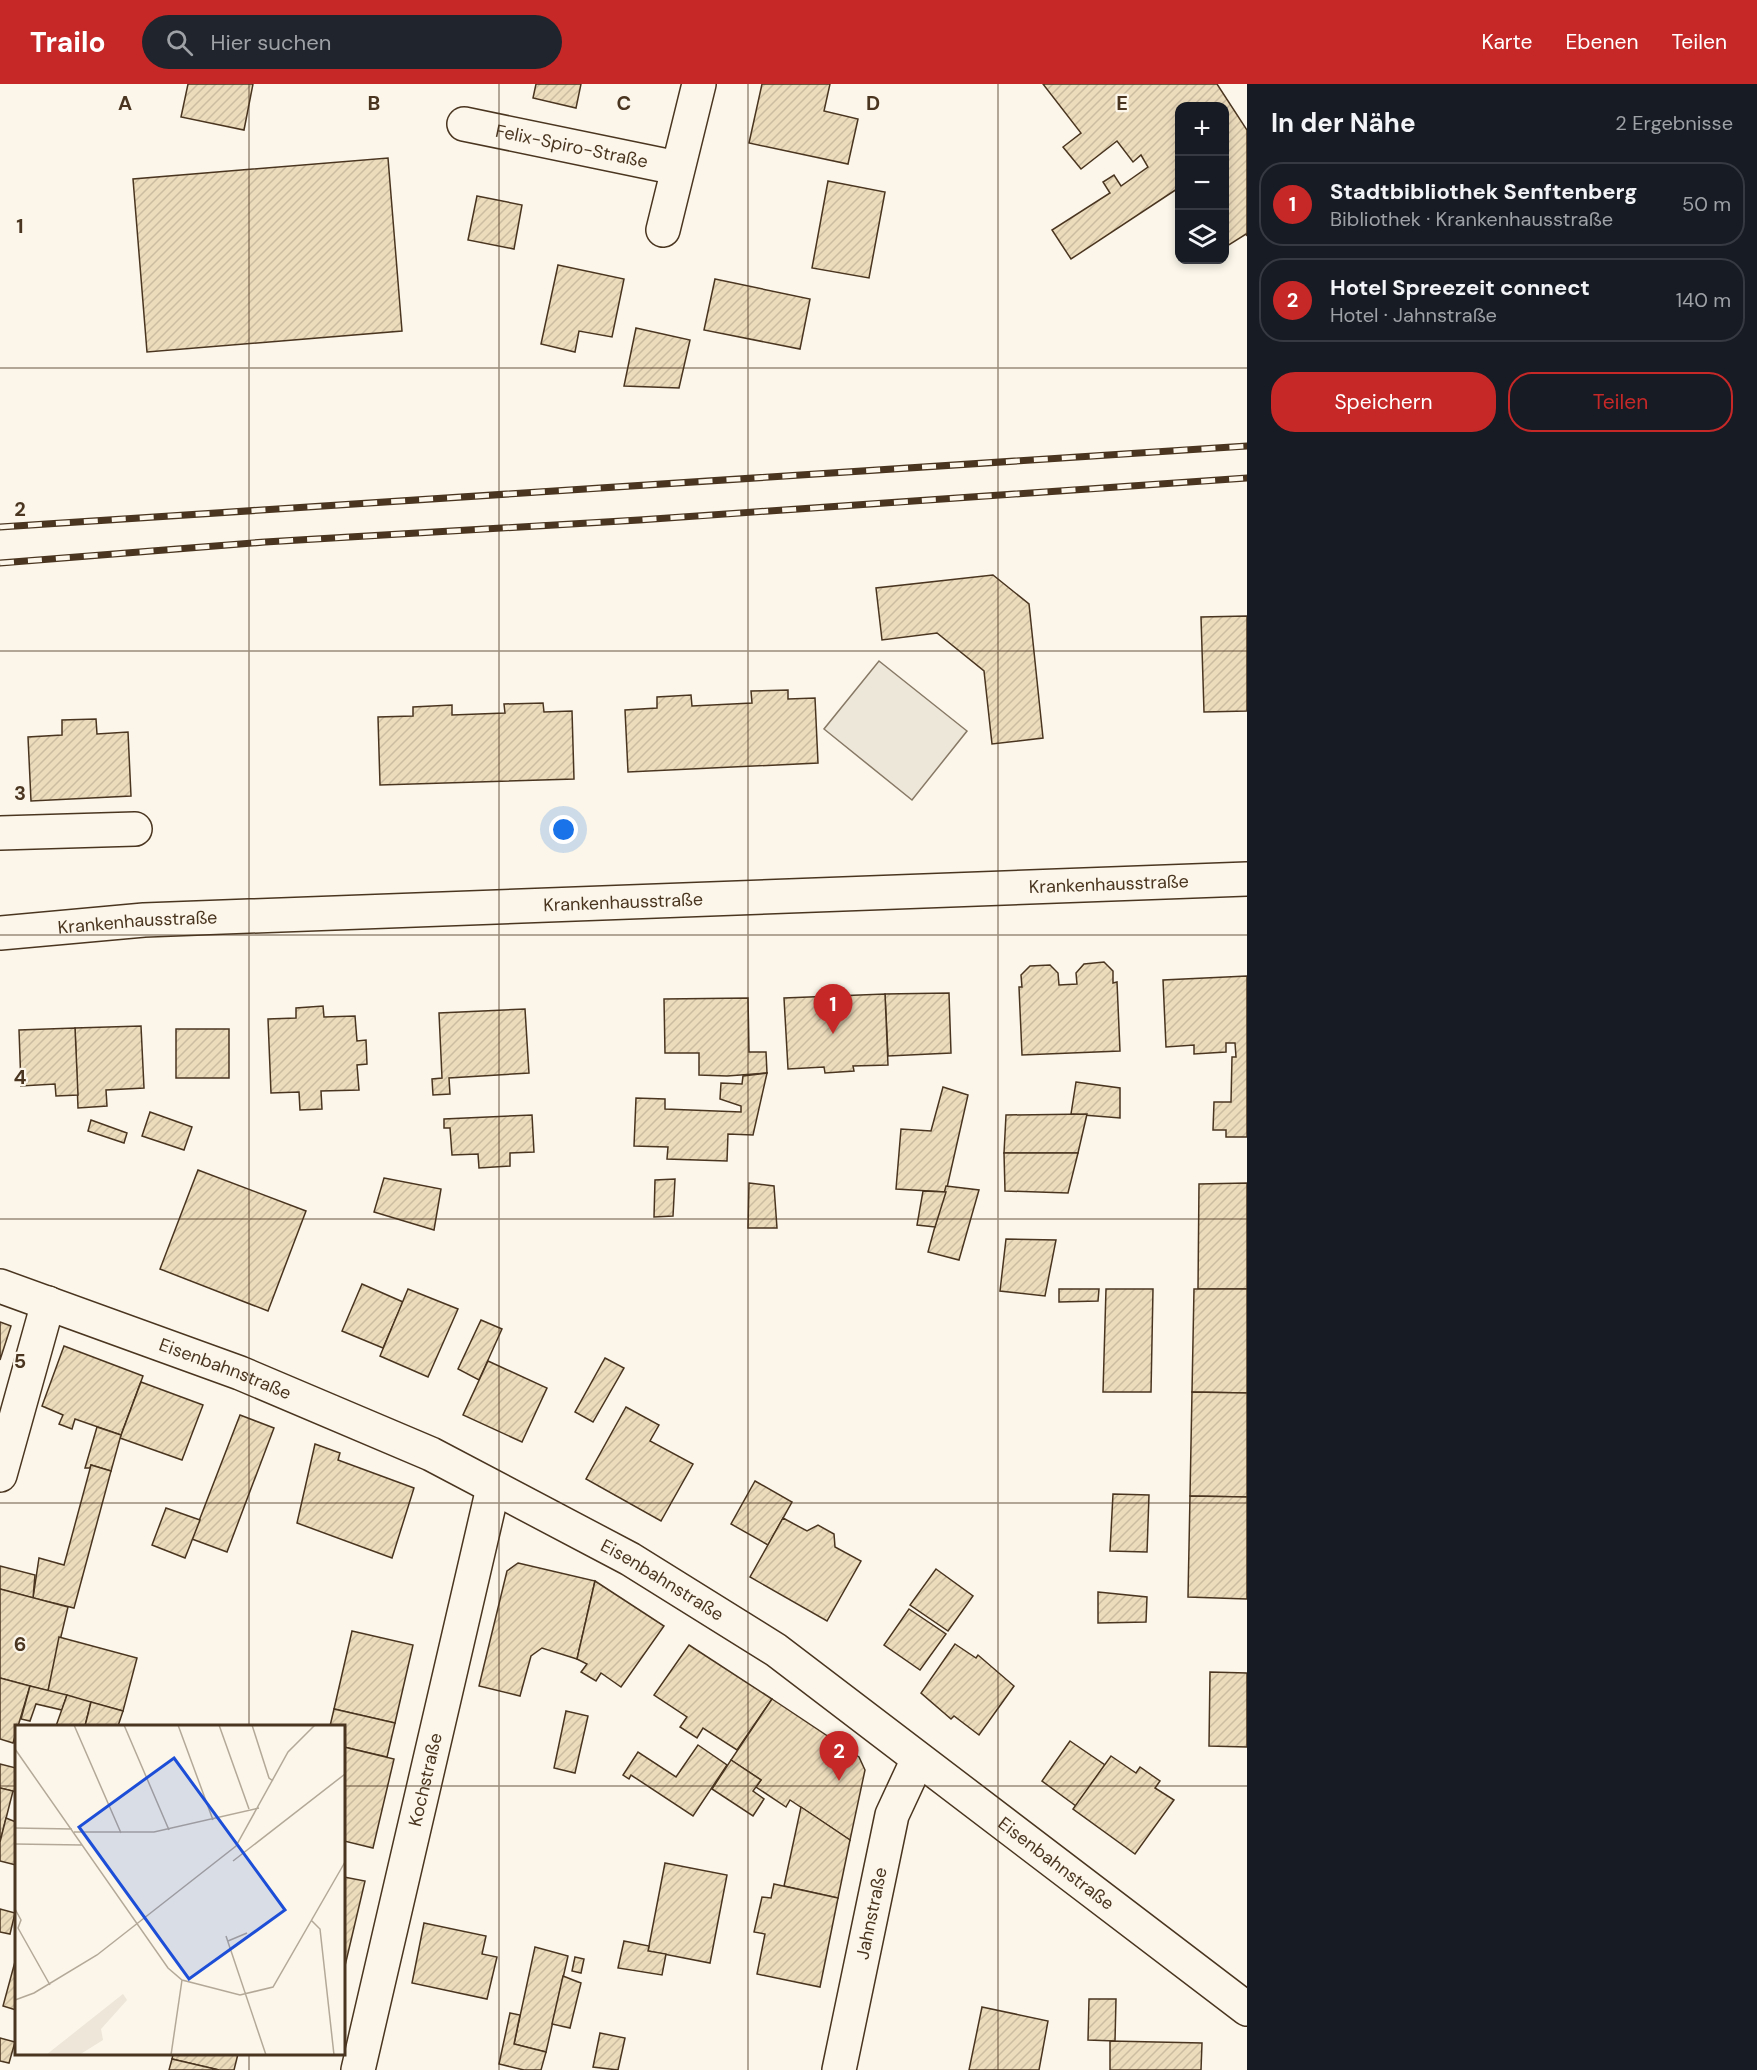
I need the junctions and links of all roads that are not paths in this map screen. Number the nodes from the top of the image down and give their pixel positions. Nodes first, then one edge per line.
1 (699, 84) edge
2 (464, 124) dead end
3 (678, 168) junction
4 (663, 230) dead end
5 (135, 829) dead end
6 (0, 833) edge
7 (1247, 879) edge
8 (0, 933) edge
9 (0, 1286) edge
10 (48, 1303) junction
11 (0, 1475) edge
12 (493, 1488) junction
13 (918, 1759) junction
14 (1247, 2009) edge
15 (358, 2070) edge
16 (839, 2070) edge

1 - 3 street
2 - 3 street, Felix-Spiro-Straße
3 - 4 street
5 - 6 street
7 - 8 street, Krankenhausstraße
9 - 10 street, Eisenbahnstraße
10 - 11 street
10 - 12 street, Eisenbahnstraße
12 - 13 street, Eisenbahnstraße
12 - 15 street, Kochstraße
13 - 14 street, Eisenbahnstraße
13 - 16 street, Jahnstraße

